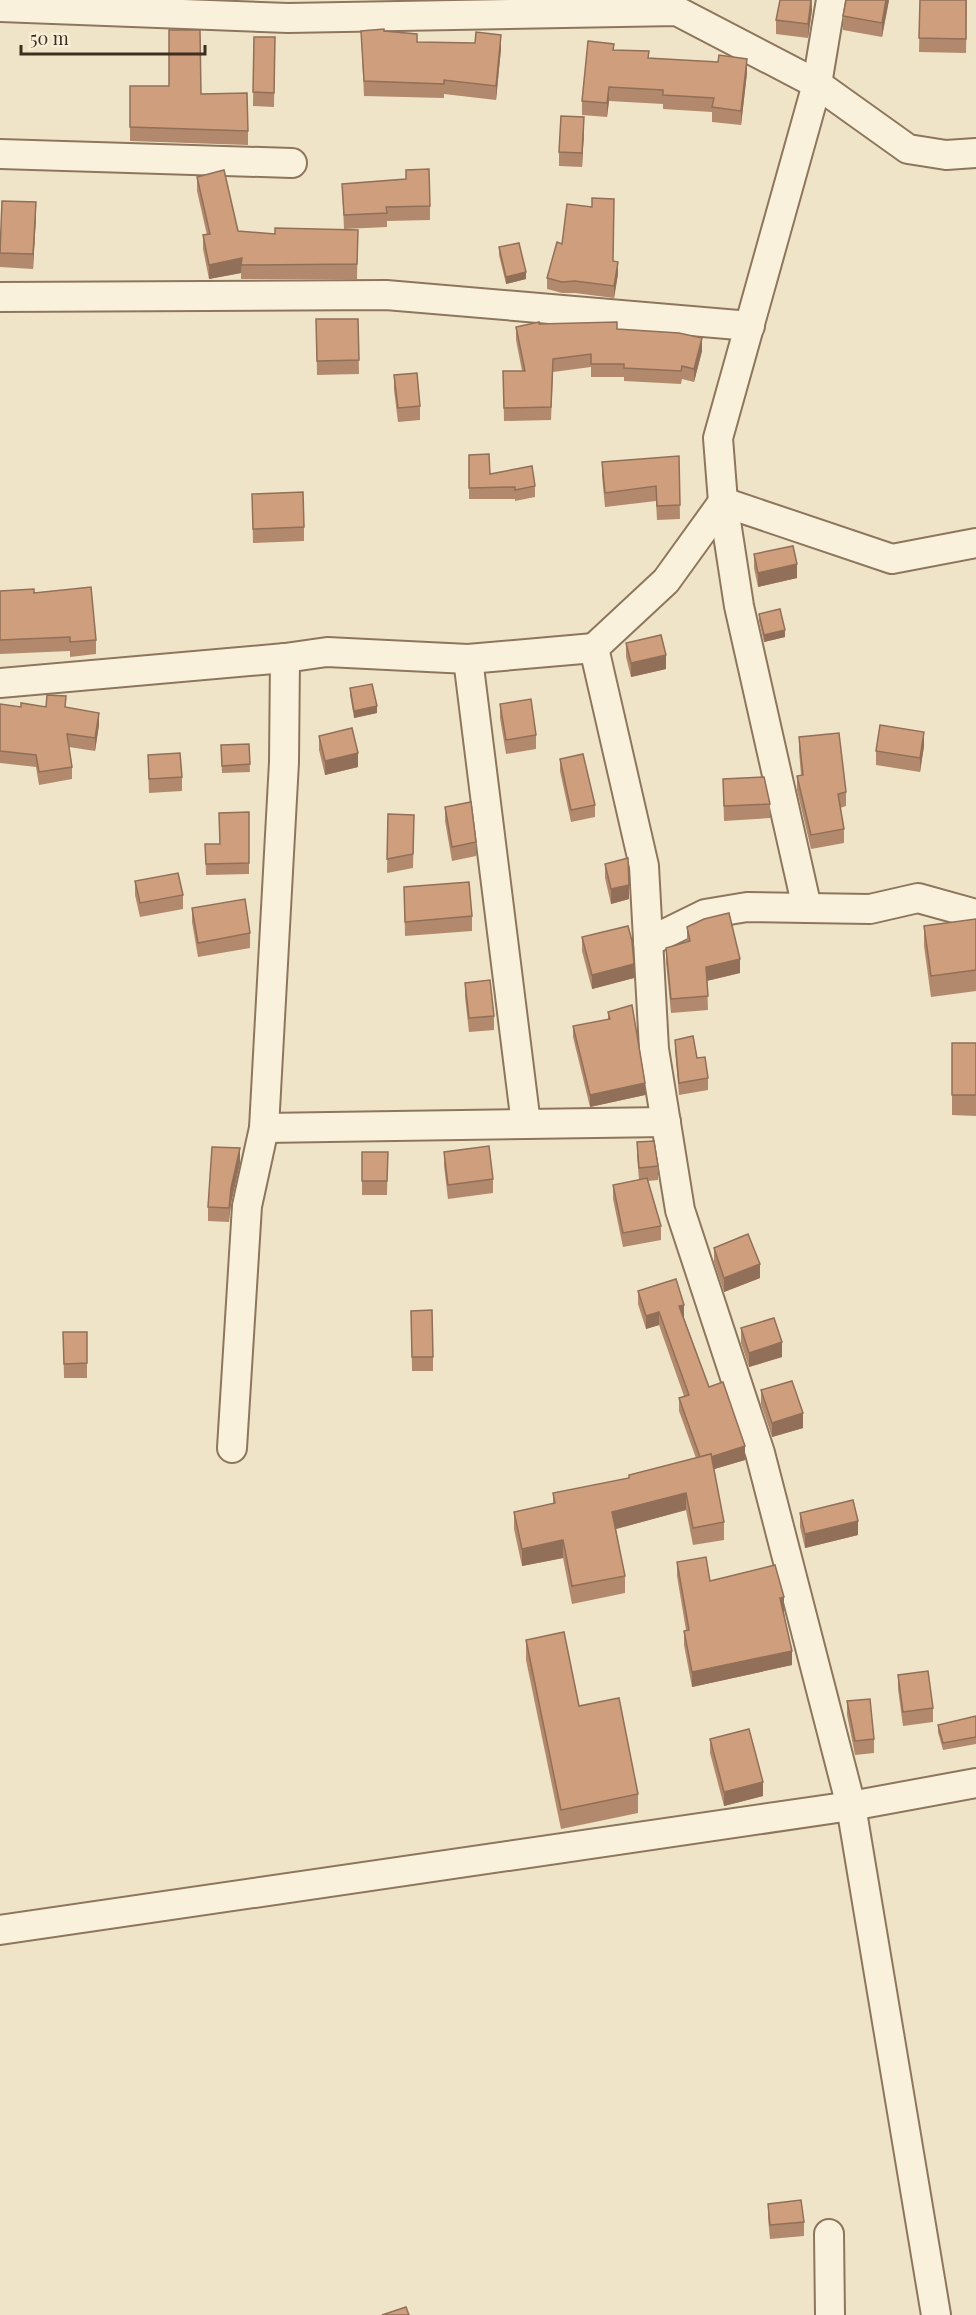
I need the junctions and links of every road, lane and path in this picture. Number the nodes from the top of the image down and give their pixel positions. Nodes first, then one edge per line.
1 (831, 0) edge
2 (677, 5) edge
3 (0, 7) edge
4 (289, 9) edge
5 (818, 84) junction
6 (976, 153) edge
7 (0, 154) edge
8 (292, 163) dead end
9 (0, 297) edge
10 (750, 326) junction
11 (723, 502) junction
12 (976, 543) edge
13 (594, 648) junction
14 (285, 658) junction
15 (468, 659) junction
16 (0, 683) edge
17 (807, 908) junction
18 (976, 914) edge
19 (648, 942) junction
20 (666, 1122) junction
21 (526, 1124) junction
22 (264, 1128) junction
23 (232, 1448) dead end
24 (976, 1782) edge
25 (851, 1806) junction
26 (0, 1930) edge
27 (829, 2234) dead end
28 (830, 2315) edge
29 (936, 2315) edge

1 - 5 street
2 - 4 street
2 - 5 street
3 - 4 street
5 - 6 street
5 - 10 street
7 - 8 street
9 - 10 street
10 - 11 street
11 - 12 street
11 - 13 street
11 - 17 street
13 - 15 street
13 - 19 street
14 - 15 street
14 - 16 street
14 - 22 street
15 - 21 street
17 - 18 street
17 - 19 street
19 - 20 street
20 - 21 street
20 - 25 street
21 - 22 street
22 - 23 street
24 - 25 street
25 - 26 street
25 - 29 street
27 - 28 street

